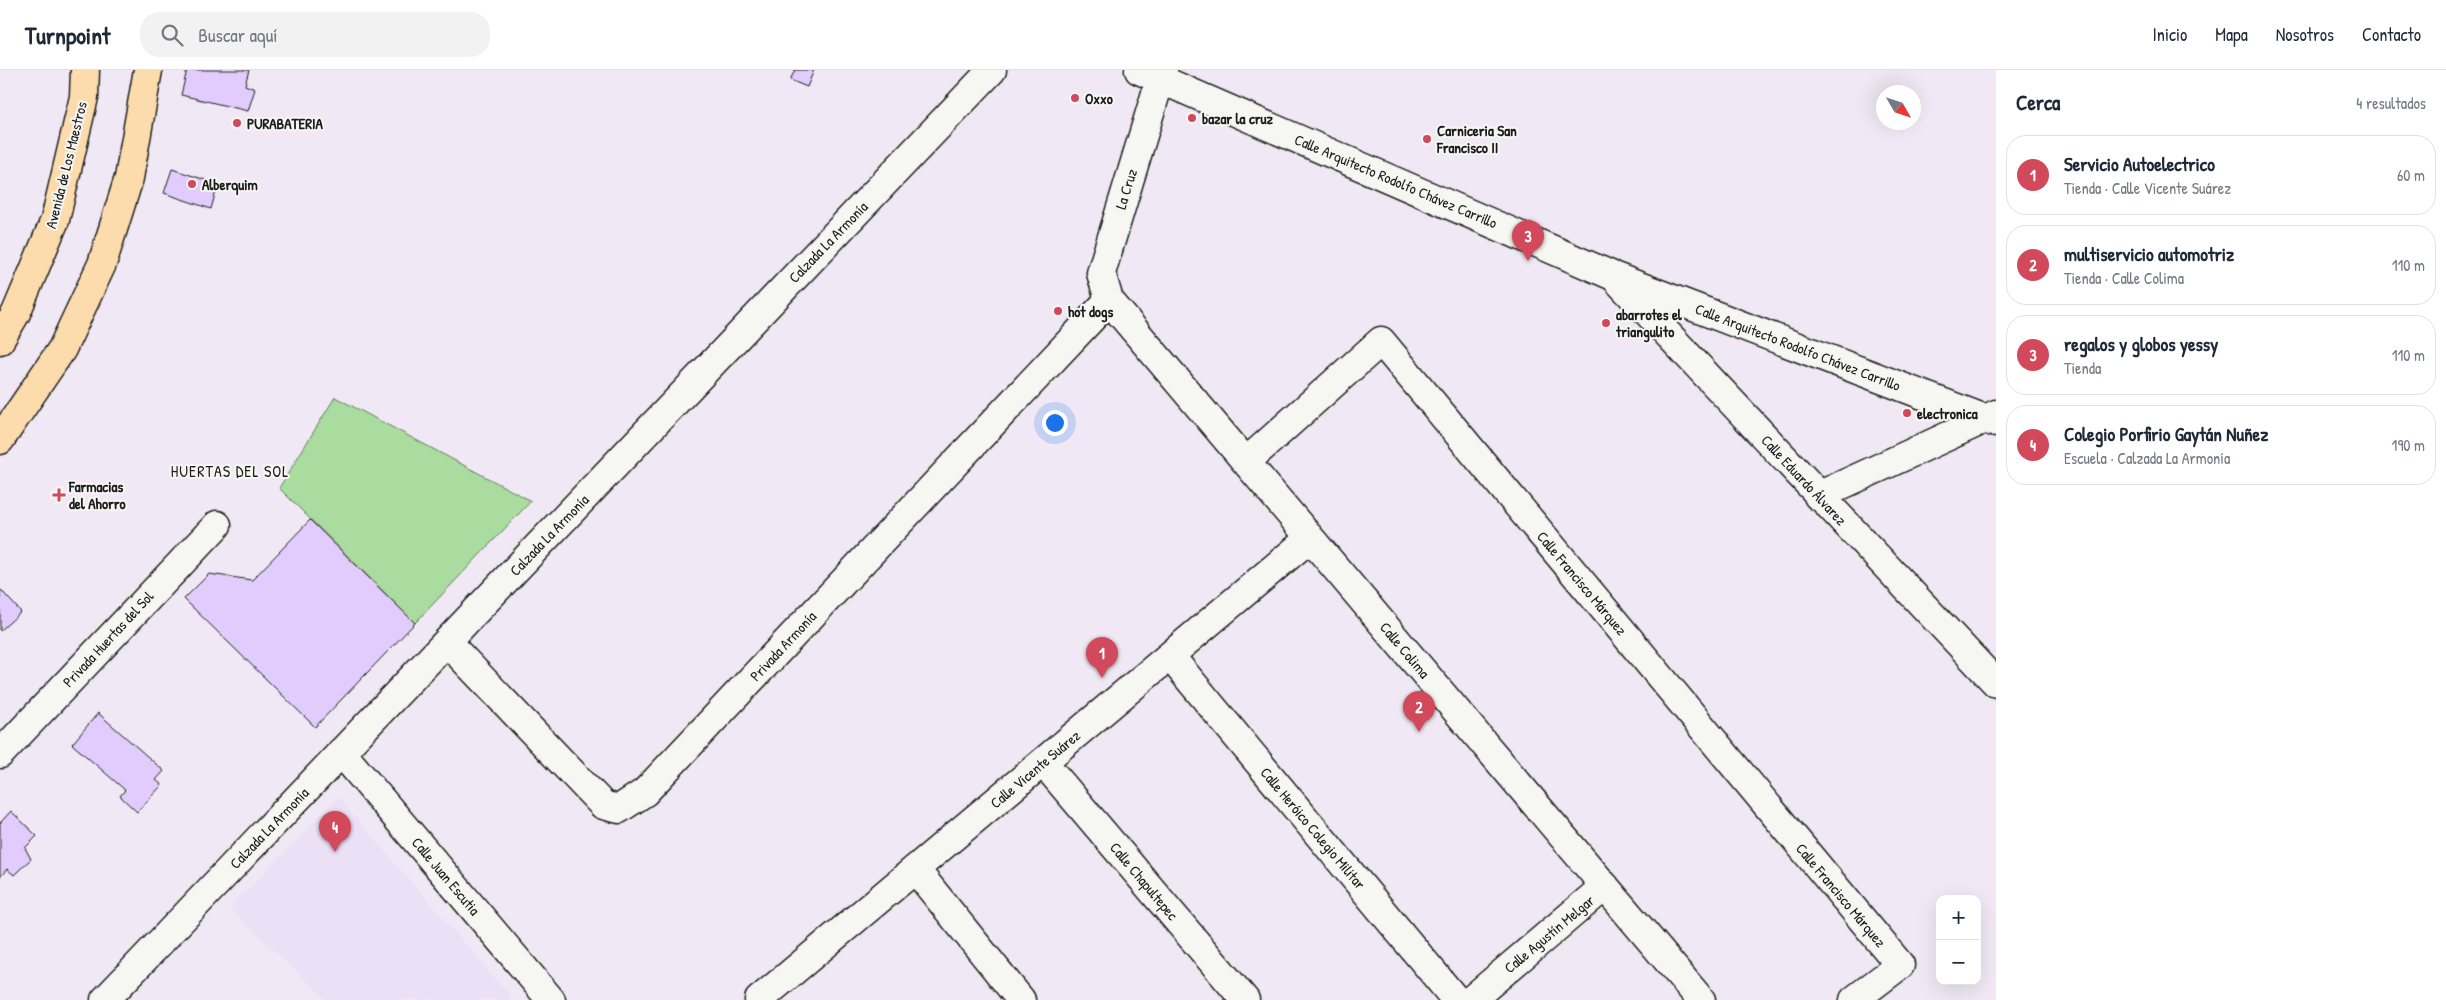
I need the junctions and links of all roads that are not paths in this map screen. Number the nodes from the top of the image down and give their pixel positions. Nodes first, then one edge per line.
1 (85, 70) edge
2 (148, 70) edge
3 (992, 70) edge
4 (1154, 73) edge
5 (1613, 276) junction
6 (1109, 300) junction
7 (0, 340) edge
8 (1992, 418) edge
9 (0, 440) edge
10 (1246, 462) junction
11 (1818, 496) junction
12 (216, 525) dead end
13 (1310, 538) junction
14 (447, 642) junction
15 (1170, 656) junction
16 (1996, 683) edge
17 (341, 752) junction
18 (0, 754) edge
19 (1043, 762) junction
20 (915, 870) junction
21 (1605, 886) junction
22 (776, 995) edge
23 (105, 1000) edge
24 (551, 1000) edge
25 (1021, 1000) edge
26 (1245, 1000) edge
27 (1456, 1000) edge
28 (1470, 1000) edge
29 (1701, 1000) edge
30 (1854, 1000) edge

1 - 7 main road, Avenida de Los Maestros
2 - 9 main road
3 - 14 street, Calzada La Armonía
4 - 5 street, Calle Arquitecto Rodolfo Chávez Carrillo
4 - 6 street, La Cruz
5 - 8 street, Calle Arquitecto Rodolfo Chávez Carrillo
5 - 11 street, Calle Eduardo Álvarez
6 - 10 street, Calle Colima
6 - 14 street, Privada Armonía
8 - 11 street
10 - 13 street, Calle Colima
10 - 30 street, Calle Francisco Márquez
11 - 16 street, Calle Eduardo Álvarez
12 - 18 street, Privada Huertas del Sol
13 - 15 street, Calle Vicente Suárez
13 - 21 street, Calle Colima
14 - 17 street, Calzada La Armonía
15 - 19 street, Calle Vicente Suárez
15 - 27 street, Calle Heróico Colegio Militar
17 - 23 street, Calzada La Armonía
17 - 24 street, Calle Juan Escutia
19 - 20 street, Calle Vicente Suárez
19 - 26 street, Calle Chapultepec
20 - 22 street, Calle Vicente Suárez
20 - 25 street
21 - 28 street, Calle Agustín Melgar
21 - 29 street, Calle Colima

